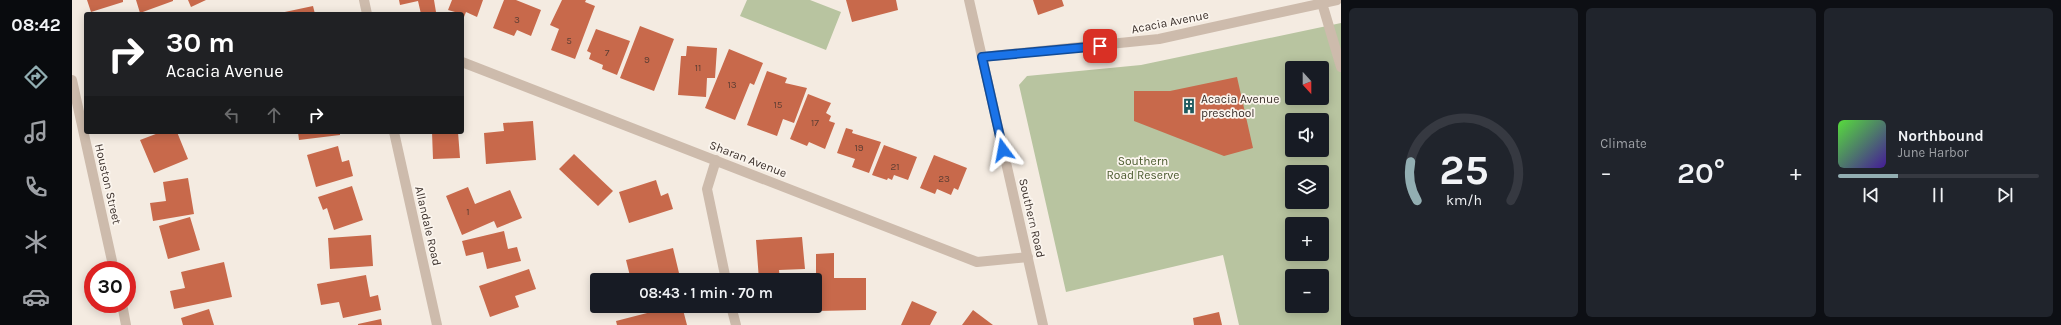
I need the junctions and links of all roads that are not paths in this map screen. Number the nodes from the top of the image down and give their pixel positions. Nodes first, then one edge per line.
1 (364, 0) edge
2 (969, 0) edge
3 (1337, 0) edge
4 (1322, 3) junction
5 (367, 12) edge
6 (982, 57) junction
7 (464, 63) edge
8 (1341, 67) edge
9 (72, 80) edge
10 (394, 134) edge
11 (716, 160) junction
12 (1028, 257) junction
13 (112, 261) edge
14 (725, 273) edge
15 (124, 313) edge
16 (733, 313) edge
17 (126, 325) edge
18 (437, 325) edge
19 (736, 325) edge
20 (1043, 325) edge

1 - 5 street
2 - 6 street, Southern Road
3 - 4 street, Acacia Avenue
4 - 6 street, Acacia Avenue
4 - 8 street
6 - 12 street, Southern Road
7 - 11 street, Sharan Avenue
9 - 13 street, Houston Street
10 - 18 street, Allandale Road
11 - 12 street, Sharan Avenue
11 - 14 street
12 - 20 street, Southern Road
15 - 17 street
16 - 19 street

